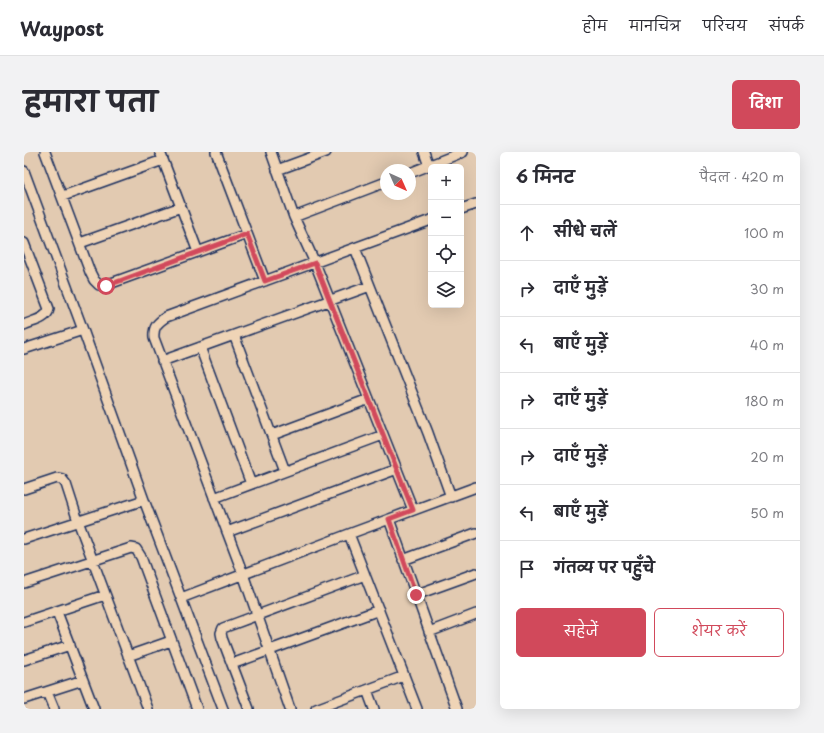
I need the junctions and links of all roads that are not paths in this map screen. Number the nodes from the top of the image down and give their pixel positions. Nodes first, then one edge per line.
1 (45, 152) edge
2 (216, 152) edge
3 (271, 152) edge
4 (326, 152) edge
5 (424, 152) edge
6 (463, 152) edge
7 (162, 156) edge
8 (428, 164) edge
9 (434, 164) edge
10 (428, 166) edge
11 (277, 170) junction
12 (416, 171) edge
13 (24, 172) edge
14 (380, 184) edge
15 (28, 193) edge
16 (63, 196) junction
17 (476, 204) edge
18 (181, 207) junction
19 (464, 208) edge
20 (294, 216) junction
21 (428, 221) edge
22 (247, 234) junction
23 (24, 243) edge
24 (80, 243) junction
25 (356, 248) junction
26 (198, 252) junction
27 (315, 263) junction
28 (265, 281) junction
29 (370, 286) junction
30 (329, 300) junction
31 (24, 325) edge
32 (83, 330) junction
33 (234, 335) junction
34 (200, 347) junction
35 (24, 349) edge
36 (162, 361) junction
37 (369, 399) junction
38 (272, 435) junction
39 (383, 435) junction
40 (397, 470) junction
41 (285, 471) junction
42 (251, 484) junction
43 (476, 487) edge
44 (24, 489) edge
45 (451, 496) junction
46 (214, 498) junction
47 (144, 500) junction
48 (413, 510) junction
49 (389, 519) junction
50 (78, 521) junction
51 (228, 532) junction
52 (476, 533) edge
53 (349, 534) junction
54 (24, 538) edge
55 (92, 560) junction
56 (403, 560) junction
57 (476, 573) edge
58 (243, 574) junction
59 (365, 575) junction
60 (24, 583) edge
61 (105, 595) junction
62 (416, 595) junction
63 (181, 598) junction
64 (379, 610) junction
65 (57, 612) junction
66 (476, 614) edge
67 (257, 615) junction
68 (24, 622) edge
69 (429, 632) junction
70 (171, 641) junction
71 (70, 645) junction
72 (270, 650) junction
73 (128, 656) junction
74 (24, 660) edge
75 (232, 664) junction
76 (404, 676) junction
77 (83, 680) junction
78 (367, 690) junction
79 (47, 692) junction
80 (24, 699) edge
81 (54, 709) edge
82 (94, 709) edge
83 (148, 709) edge
84 (197, 709) edge
85 (223, 709) edge
86 (249, 709) edge
87 (290, 709) edge
88 (316, 709) edge
89 (374, 709) edge
90 (417, 709) edge
91 (457, 709) edge

1 - 16 street
2 - 22 street
3 - 11 street
4 - 11 street
5 - 8 street
6 - 9 street
7 - 16 street
7 - 18 street
10 - 12 street
11 - 20 street
13 - 15 street
14 - 20 street
15 - 32 street
16 - 24 street
17 - 19 street
18 - 24 street
18 - 26 street
20 - 27 street
21 - 25 street
22 - 26 street
22 - 28 street
23 - 31 street
24 - 26 street
25 - 27 street
25 - 29 street
27 - 28 street
27 - 30 street
28 - 36 street
29 - 30 street
29 - 45 street
30 - 33 street
30 - 37 street
32 - 35 street
32 - 47 street
33 - 34 street
33 - 38 street
34 - 36 street
34 - 42 street
36 - 46 street
37 - 38 street
37 - 39 street
38 - 41 street
39 - 40 street
39 - 41 street
40 - 48 street
40 - 51 street
41 - 42 street
42 - 46 street
43 - 45 street
44 - 50 street
45 - 48 street
46 - 51 street
47 - 50 street
47 - 63 street
48 - 49 street
49 - 53 street
49 - 56 street
50 - 54 street
50 - 55 street
51 - 58 street
52 - 56 street
53 - 58 street
53 - 59 street
55 - 60 street
55 - 61 street
55 - 70 street
56 - 62 street
57 - 62 street
58 - 63 street
58 - 67 street
59 - 64 street
59 - 67 street
61 - 65 street
61 - 73 street
62 - 69 street
63 - 85 street
64 - 72 street
64 - 76 street
65 - 68 street
65 - 71 street
66 - 69 street
67 - 72 street
67 - 75 street
69 - 91 street
70 - 73 street
70 - 84 street
71 - 74 street
71 - 77 street
72 - 75 street
72 - 87 street
73 - 83 street
75 - 86 street
76 - 78 street
76 - 90 street
77 - 79 street
77 - 82 street
78 - 88 street
78 - 89 street
79 - 80 street
79 - 81 street

